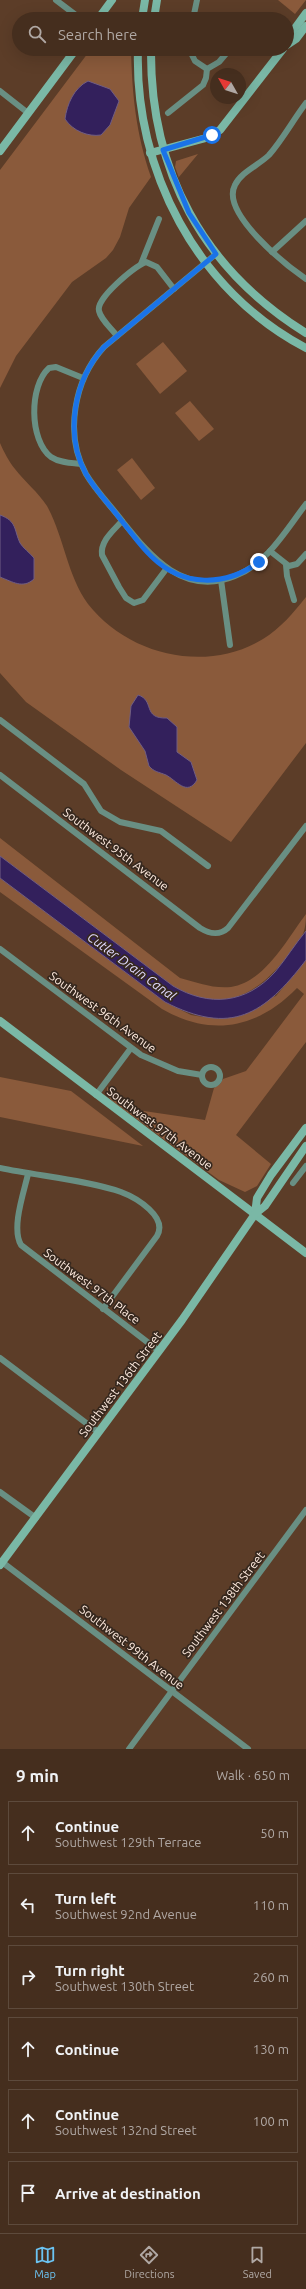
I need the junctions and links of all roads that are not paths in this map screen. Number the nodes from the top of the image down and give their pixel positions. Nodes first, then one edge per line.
1 (56, 0) edge
2 (112, 0) edge
3 (145, 0) edge
4 (157, 0) edge
5 (197, 0) edge
6 (72, 12) edge
7 (103, 12) edge
8 (143, 12) edge
9 (155, 12) edge
10 (194, 12) edge
11 (306, 13) edge
12 (306, 26) edge
13 (294, 30) edge
14 (294, 40) edge
15 (71, 56) edge
16 (138, 56) edge
17 (151, 56) edge
18 (193, 56) edge
19 (224, 56) edge
20 (278, 56) edge
21 (207, 70) junction
22 (0, 92) edge
23 (306, 103) edge
24 (28, 113) junction
25 (168, 113) dead end
26 (163, 150) junction
27 (0, 151) edge
28 (150, 153) junction
29 (159, 219) dead end
30 (306, 220) edge
31 (272, 252) junction
32 (216, 254) junction
33 (206, 262) junction
34 (141, 264) junction
35 (306, 279) edge
36 (174, 289) junction
37 (295, 326) junction
38 (305, 333) edge
39 (117, 336) junction
40 (288, 338) junction
41 (298, 344) junction
42 (306, 348) edge
43 (83, 378) junction
44 (81, 464) junction
45 (306, 504) edge
46 (122, 521) junction
47 (270, 551) junction
48 (306, 554) edge
49 (286, 565) junction
50 (167, 568) junction
51 (221, 580) junction
52 (294, 600) dead end
53 (230, 645) dead end
54 (0, 720) edge
55 (0, 775) edge
56 (306, 826) edge
57 (208, 866) dead end
58 (0, 949) edge
59 (0, 1021) edge
60 (131, 1048) junction
61 (202, 1075) dead end
62 (96, 1095) junction
63 (306, 1128) edge
64 (306, 1146) edge
65 (306, 1166) edge
66 (0, 1168) edge
67 (28, 1174) junction
68 (293, 1183) dead end
69 (254, 1214) junction
70 (306, 1253) edge
71 (103, 1309) junction
72 (159, 1351) junction
73 (0, 1358) edge
74 (98, 1432) junction
75 (0, 1492) edge
76 (306, 1510) edge
77 (36, 1518) junction
78 (1, 1563) edge
79 (172, 1691) junction
80 (128, 1749) edge
81 (248, 1749) edge

1 - 6 street
2 - 7 street
3 - 8 street
4 - 9 street
5 - 10 street
11 - 13 street
12 - 14 street
15 - 24 street
16 - 28 street
17 - 26 street
18 - 21 street
19 - 21 street
20 - 26 street
21 - 25 street
22 - 24 street
23 - 31 street
24 - 27 street
26 - 28 street
26 - 32 street
28 - 33 street
29 - 34 street
30 - 31 street
31 - 35 street
32 - 33 street
32 - 37 street
33 - 36 street
33 - 40 street
34 - 36 street
34 - 39 street
36 - 39 street
37 - 38 street
37 - 40 street
38 - 41 street
39 - 43 street
40 - 41 street
41 - 42 street
43 - 44 street
43 - 44 street
44 - 46 street
45 - 47 street
46 - 50 street
46 - 50 street
47 - 49 street
47 - 51 street
48 - 49 street
49 - 52 street
50 - 51 street
51 - 53 street
54 - 57 street, Southwest 95th Avenue
55 - 56 street, Southwest 95th Avenue
58 - 60 street, Southwest 96th Avenue
59 - 62 street, Southwest 97th Avenue
60 - 61 street, Southwest 96th Avenue
60 - 62 street
62 - 69 street, Southwest 97th Avenue
63 - 69 street, Southwest 136th Street
64 - 69 street, Southwest 136th Street
65 - 68 street
66 - 67 street
67 - 71 street, Southwest 97th Place
67 - 71 street
69 - 70 street, Southwest 97th Avenue
69 - 72 street, Southwest 136th Street
71 - 72 street, Southwest 97th Place
72 - 74 street, Southwest 136th Street
73 - 74 street
74 - 77 street, Southwest 136th Street
75 - 77 street
76 - 79 street, Southwest 138th Street
77 - 78 street, Southwest 136th Street
78 - 79 street, Southwest 99th Avenue
79 - 80 street, Southwest 138th Street
79 - 81 street, Southwest 99th Avenue

